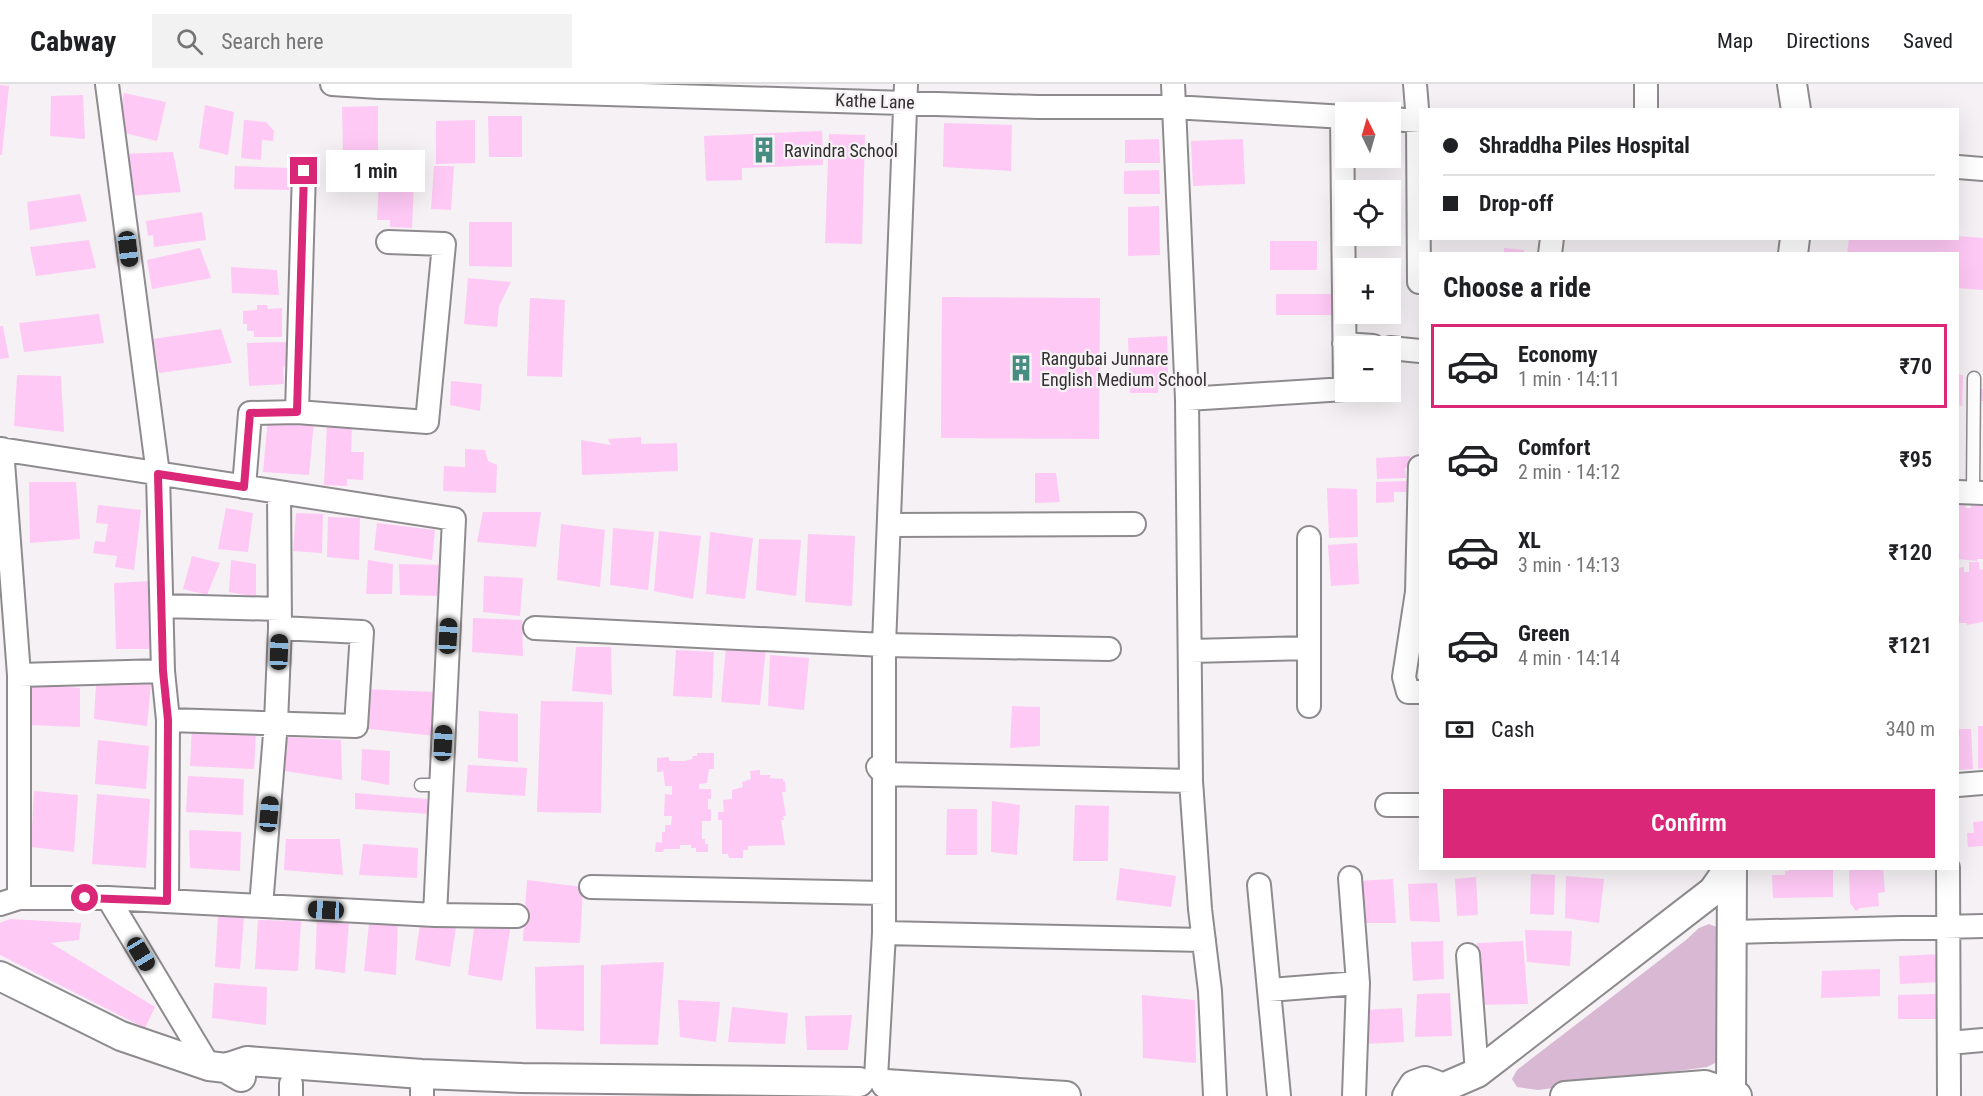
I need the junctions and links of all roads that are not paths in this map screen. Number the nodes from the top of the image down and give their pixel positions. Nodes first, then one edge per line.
1 (107, 84) edge
2 (332, 84) edge
3 (1173, 84) edge
4 (1415, 84) edge
5 (1646, 84) edge
6 (1792, 84) edge
7 (380, 86) edge
8 (906, 93) edge
9 (1173, 107) junction
10 (1646, 108) edge
11 (1796, 108) edge
12 (1335, 116) edge
13 (1401, 120) edge
14 (1419, 121) edge
15 (1959, 167) edge
16 (1344, 168) edge
17 (1983, 170) edge
18 (304, 171) dead end
19 (388, 242) dead end
20 (1419, 282) edge
21 (1344, 336) edge
22 (1401, 349) edge
23 (1419, 351) edge
24 (1974, 378) dead end
25 (1335, 391) edge
26 (1187, 399) junction
27 (297, 412) junction
28 (1, 449) edge
29 (158, 474) junction
30 (244, 487) junction
31 (279, 492) junction
32 (1971, 492) edge
33 (1134, 524) dead end
34 (889, 525) junction
35 (1309, 538) dead end
36 (1419, 592) edge
37 (162, 606) junction
38 (280, 619) junction
39 (535, 628) dead end
40 (884, 645) junction
41 (1309, 648) junction
42 (1108, 649) dead end
43 (1190, 651) junction
44 (163, 671) junction
45 (19, 675) junction
46 (1419, 692) edge
47 (1310, 706) dead end
48 (168, 720) junction
49 (276, 722) junction
50 (881, 771) junction
51 (1191, 781) junction
52 (1983, 783) edge
53 (1959, 785) edge
54 (1419, 805) edge
55 (1387, 806) dead end
56 (1729, 870) edge
57 (1730, 870) edge
58 (1948, 870) edge
59 (1350, 878) dead end
60 (1259, 885) dead end
61 (591, 887) dead end
62 (884, 893) junction
63 (108, 898) junction
64 (9, 901) edge
65 (167, 901) junction
66 (261, 906) junction
67 (435, 915) junction
68 (517, 916) dead end
69 (1983, 926) edge
70 (1949, 927) junction
71 (1732, 932) junction
72 (884, 933) junction
73 (1204, 940) junction
74 (1468, 955) dead end
75 (0, 976) edge
76 (1358, 982) junction
77 (1269, 990) junction
78 (1983, 1040) edge
79 (1949, 1043) junction
80 (217, 1067) junction
81 (1477, 1073) junction
82 (422, 1087) edge
83 (873, 1087) edge
84 (574, 1088) edge
85 (745, 1089) edge
86 (291, 1090) edge
87 (1682, 1091) edge
88 (1441, 1093) edge
89 (1405, 1095) edge
90 (1734, 1095) edge
91 (608, 1096) edge
92 (1066, 1096) edge
93 (1215, 1096) edge
94 (1279, 1096) edge
95 (1354, 1096) edge
96 (1565, 1096) edge
97 (1949, 1096) edge

1 - 29 street
2 - 7 street, Kathe Lane
3 - 9 street
4 - 14 street
5 - 10 street
6 - 11 street
7 - 8 street, Kathe Lane
8 - 9 street, Kathe Lane
8 - 34 street
9 - 12 street, Kathe Lane
9 - 26 street
13 - 14 street
14 - 20 street
15 - 17 street
16 - 21 street
18 - 27 street
19 - 27 street
22 - 23 street
24 - 32 lane
25 - 26 street
26 - 43 street
27 - 30 street
28 - 29 street
28 - 45 street
29 - 30 street
29 - 37 street
30 - 31 street
31 - 38 street
31 - 67 street
33 - 34 street
34 - 40 street
35 - 41 street
36 - 46 street
37 - 38 street
37 - 44 street
38 - 49 street
38 - 49 street
39 - 40 street
40 - 42 street
40 - 50 street
41 - 43 street
41 - 47 street
43 - 51 street
44 - 45 street
44 - 48 street
45 - 64 street
48 - 49 street
48 - 65 street
49 - 66 street
50 - 51 street
50 - 62 street
51 - 73 street
52 - 53 street
54 - 55 street
56 - 81 street
57 - 71 street
58 - 70 street
59 - 76 street
60 - 77 street
61 - 62 street
62 - 72 street
63 - 64 street
63 - 65 street
63 - 80 street
65 - 66 street
66 - 67 street
67 - 68 street
69 - 70 street
70 - 71 street
70 - 79 street
71 - 90 street
72 - 73 street
72 - 83 street
73 - 93 street
74 - 81 street
75 - 80 street
76 - 77 street
76 - 95 street
77 - 94 street
78 - 79 street
79 - 97 street
80 - 82 street
80 - 86 street
81 - 88 street
82 - 84 street
82 - 86 street
83 - 85 street
83 - 92 street
84 - 85 street
84 - 91 street
87 - 90 street
87 - 96 street
88 - 89 street

